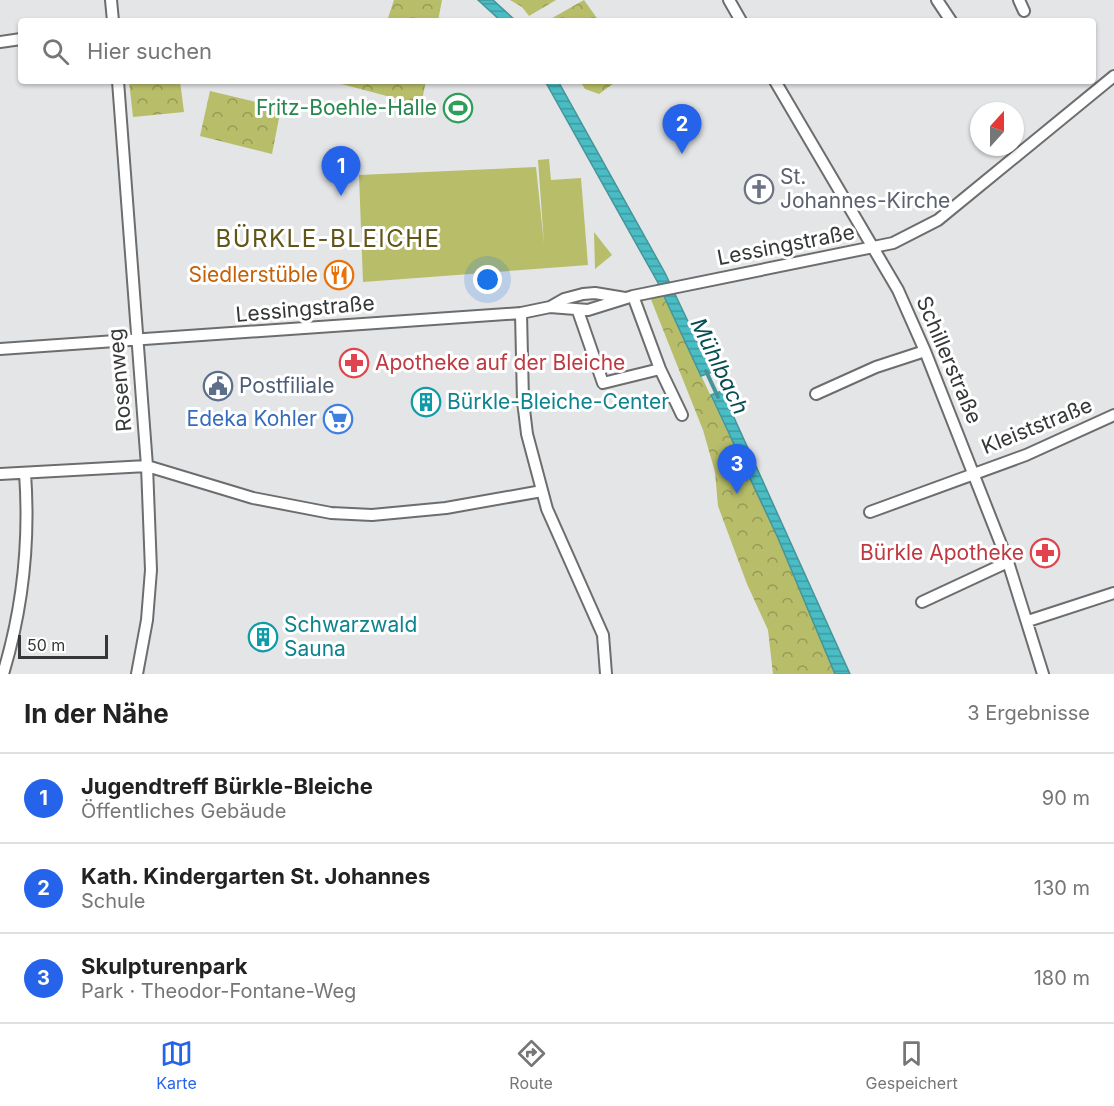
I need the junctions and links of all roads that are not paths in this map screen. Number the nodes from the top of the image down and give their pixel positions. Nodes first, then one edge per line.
1 (111, 0) edge
2 (729, 0) edge
3 (937, 0) edge
4 (1019, 0) edge
5 (1024, 11) dead end
6 (113, 18) edge
7 (739, 18) edge
8 (949, 18) edge
9 (18, 39) edge
10 (0, 42) edge
11 (1114, 76) edge
12 (118, 84) edge
13 (777, 84) edge
14 (872, 249) junction
15 (629, 297) junction
16 (550, 307) junction
17 (578, 310) junction
18 (521, 313) junction
19 (136, 339) junction
20 (0, 349) edge
21 (925, 351) junction
22 (660, 369) junction
23 (816, 394) dead end
24 (682, 415) dead end
25 (1114, 415) edge
26 (147, 466) junction
27 (974, 472) junction
28 (25, 473) junction
29 (0, 474) edge
30 (542, 491) junction
31 (870, 512) dead end
32 (1008, 562) junction
33 (1114, 593) edge
34 (922, 602) dead end
35 (1028, 621) junction
36 (3, 674) edge
37 (137, 674) edge
38 (606, 674) edge
39 (1043, 674) edge

1 - 6 street
2 - 7 street
3 - 8 street
4 - 5 street
9 - 10 street
11 - 14 street, Lessingstraße
12 - 19 street, Rosenweg
13 - 14 street, Schillerstraße
14 - 15 street, Lessingstraße
14 - 21 street, Schillerstraße
15 - 16 street, Lessingstraße
15 - 17 street, Lessingstraße
15 - 22 street
16 - 17 street, Lessingstraße
16 - 18 street, Lessingstraße
17 - 22 street
18 - 19 street, Lessingstraße
18 - 30 street
19 - 20 street, Lessingstraße
19 - 26 street, Rosenweg
21 - 23 street
21 - 27 street, Schillerstraße
22 - 24 street
25 - 27 street, Kleiststraße
26 - 28 street
26 - 30 street
26 - 37 street, Rosenweg
27 - 31 street, Kleiststraße
27 - 32 street, Schillerstraße
28 - 29 street
28 - 36 street
30 - 38 street
32 - 34 street
32 - 35 street, Schillerstraße
33 - 35 street
35 - 39 street, Schillerstraße

